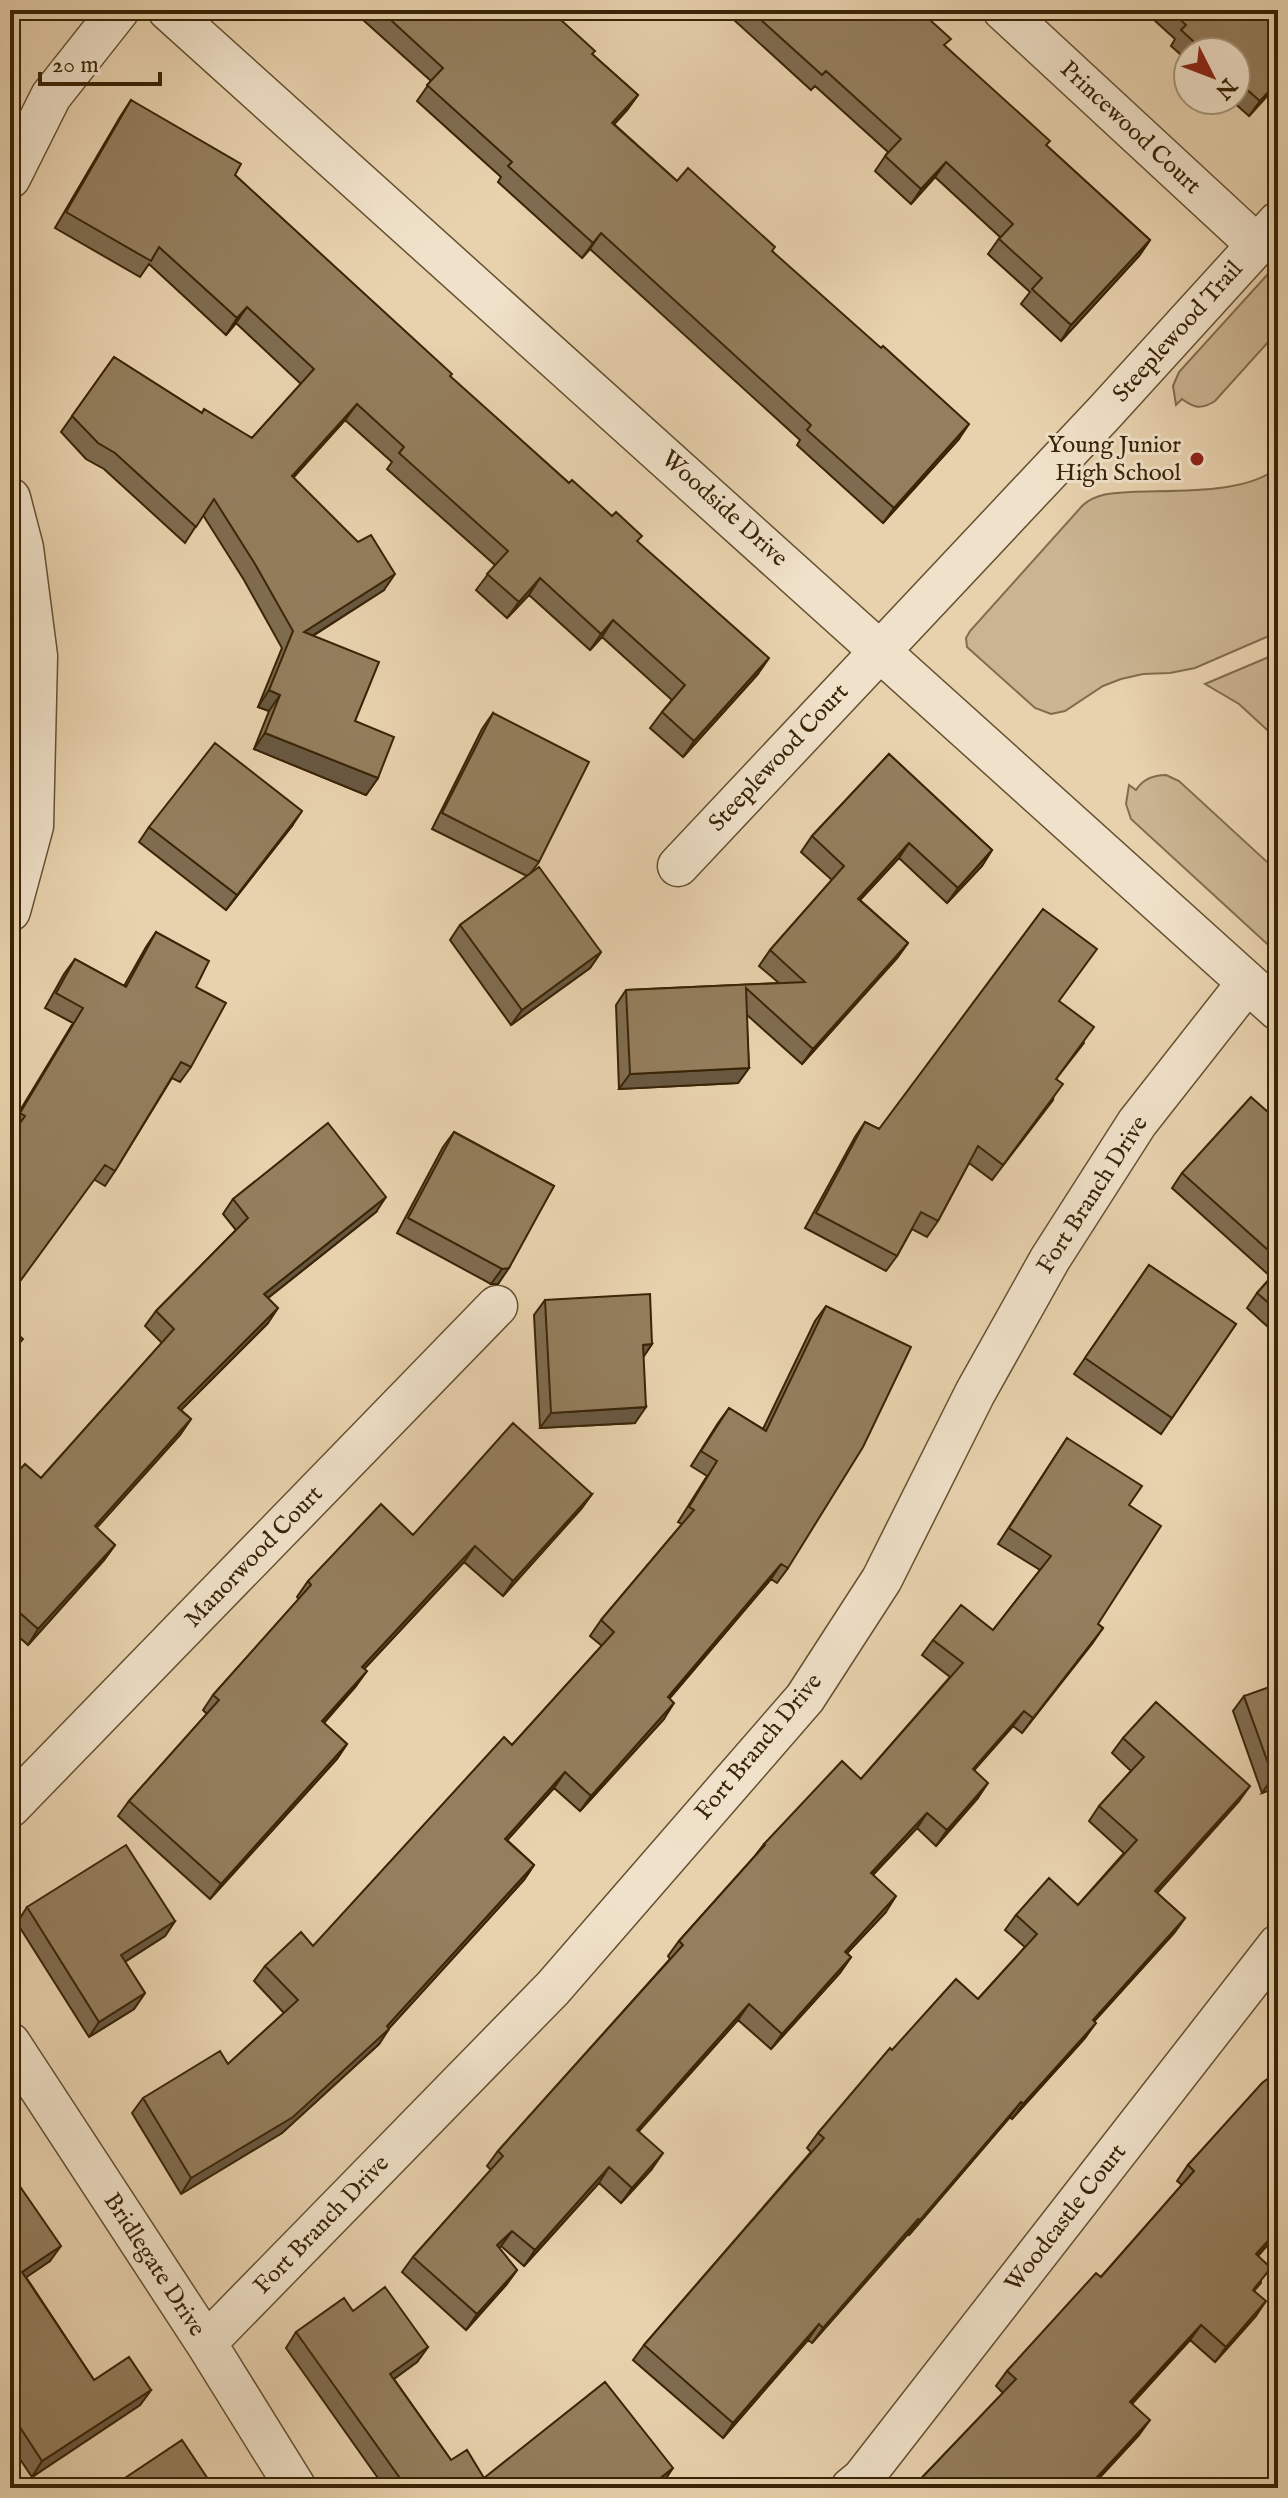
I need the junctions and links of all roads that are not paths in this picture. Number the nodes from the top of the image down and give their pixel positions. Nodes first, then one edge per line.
1 (119, 10) edge
2 (168, 10) edge
3 (1003, 10) edge
4 (10, 178) edge
5 (1267, 234) edge
6 (10, 498) edge
7 (880, 650) junction
8 (678, 866) dead end
9 (10, 911) edge
10 (1247, 983) junction
11 (1278, 1010) edge
12 (497, 1306) dead end
13 (10, 1807) edge
14 (1278, 1945) edge
15 (10, 2043) edge
16 (206, 2343) junction
17 (296, 2488) edge
18 (851, 2488) edge

1 - 4 street
2 - 7 street, Woodside Drive
3 - 5 street, Princewood Court
5 - 7 street, Steeplewood Trail
6 - 9 street
7 - 8 street, Steeplewood Court
7 - 10 street, Woodside Drive
10 - 11 street, Woodside Drive
10 - 16 street, Fort Branch Drive
12 - 13 street, Manorwood Court
14 - 18 street, Woodcastle Court
15 - 16 street, Bridlegate Drive
16 - 17 street, Bridlegate Drive

